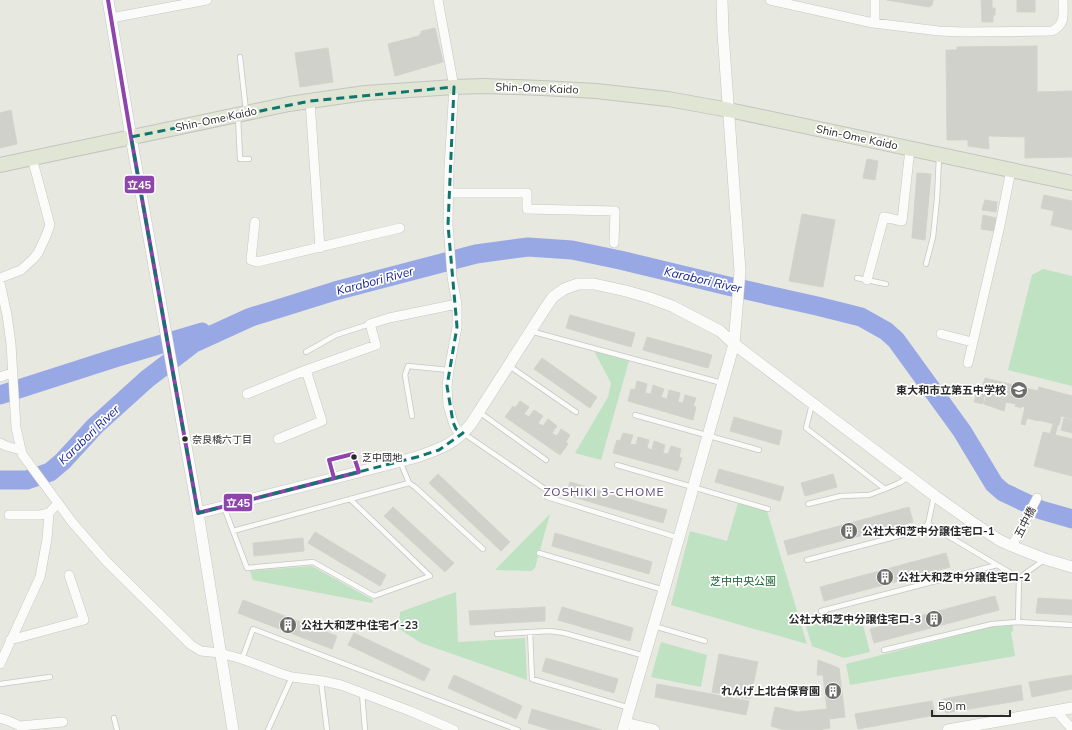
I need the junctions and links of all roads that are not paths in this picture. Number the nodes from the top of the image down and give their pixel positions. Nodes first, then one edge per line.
1 (108, 0) edge
2 (207, 0) edge
3 (438, 0) edge
4 (722, 0) edge
5 (770, 0) edge
6 (875, 0) edge
7 (1063, 0) edge
8 (188, 2) edge
9 (111, 18) junction
10 (875, 23) junction
11 (240, 57) dead end
12 (454, 87) junction
13 (310, 101) junction
14 (729, 110) junction
15 (242, 114) junction
16 (130, 137) junction
17 (910, 149) junction
18 (939, 155) junction
19 (32, 158) junction
20 (250, 159) dead end
21 (0, 165) edge
22 (1011, 170) junction
23 (1072, 183) edge
24 (448, 193) junction
25 (255, 222) dead end
26 (400, 228) dead end
27 (614, 243) dead end
28 (320, 248) junction
29 (926, 264) dead end
30 (0, 278) edge
31 (857, 278) dead end
32 (867, 280) junction
33 (0, 283) edge
34 (886, 284) dead end
35 (457, 304) junction
36 (370, 324) junction
37 (530, 330) junction
38 (941, 334) dead end
39 (972, 342) junction
40 (734, 344) junction
41 (306, 352) dead end
42 (968, 363) dead end
43 (508, 365) junction
44 (306, 370) junction
45 (449, 370) junction
46 (12, 374) junction
47 (0, 377) edge
48 (723, 384) junction
49 (247, 394) dead end
50 (812, 403) junction
51 (479, 412) junction
52 (576, 412) dead end
53 (635, 415) dead end
54 (412, 416) dead end
55 (463, 433) junction
56 (709, 436) junction
57 (278, 439) dead end
58 (0, 443) edge
59 (21, 450) junction
60 (759, 450) dead end
61 (546, 460) dead end
62 (400, 461) junction
63 (617, 465) dead end
64 (359, 472) junction
65 (910, 476) junction
66 (334, 478) junction
67 (409, 483) junction
68 (694, 487) junction
69 (545, 489) dead end
70 (885, 489) junction
71 (934, 496) junction
72 (547, 497) dead end
73 (1037, 498) dead end
74 (350, 499) junction
75 (58, 503) junction
76 (808, 504) dead end
77 (224, 507) junction
78 (768, 509) dead end
79 (198, 513) junction
80 (9, 515) dead end
81 (49, 516) junction
82 (928, 524) junction
83 (233, 531) junction
84 (679, 538) junction
85 (1012, 546) junction
86 (483, 549) dead end
87 (539, 553) dead end
88 (1045, 559) junction
89 (807, 560) dead end
90 (997, 565) junction
91 (1072, 567) edge
92 (69, 575) dead end
93 (1019, 578) junction
94 (664, 590) junction
95 (821, 611) dead end
96 (1018, 622) junction
97 (1072, 625) edge
98 (654, 626) junction
99 (530, 632) junction
100 (497, 634) dead end
101 (10, 640) junction
102 (705, 641) dead end
103 (884, 650) dead end
104 (220, 652) junction
105 (645, 656) junction
106 (242, 659) junction
107 (0, 664) edge
108 (50, 677) dead end
109 (292, 677) junction
110 (321, 681) junction
111 (0, 684) edge
112 (362, 693) junction
113 (630, 708) junction
114 (1072, 708) edge
115 (1056, 711) junction
116 (0, 718) edge
117 (114, 718) dead end
118 (63, 722) dead end
119 (624, 727) edge
120 (1072, 729) edge
121 (117, 730) edge
122 (234, 730) edge
123 (268, 730) edge
124 (327, 730) edge
125 (365, 730) edge
126 (454, 730) edge
127 (518, 730) edge
128 (654, 730) edge
129 (948, 730) edge

1 - 9 street
2 - 8 street
3 - 12 street
4 - 14 street
5 - 10 street
6 - 10 street
7 - 10 street
8 - 9 street
9 - 16 street
11 - 15 lane
12 - 13 main road, Shin-Ome Kaido
12 - 14 main road, Shin-Ome Kaido
12 - 24 street
13 - 15 main road, Shin-Ome Kaido
13 - 28 street
14 - 17 main road, Shin-Ome Kaido
14 - 40 street
15 - 16 main road, Shin-Ome Kaido
15 - 20 lane
16 - 19 main road, Shin-Ome Kaido
16 - 79 street
17 - 18 main road, Shin-Ome Kaido
17 - 32 street
18 - 22 main road, Shin-Ome Kaido
18 - 29 lane
19 - 21 main road, Shin-Ome Kaido
19 - 30 street
22 - 23 main road, Shin-Ome Kaido
22 - 39 street
24 - 27 street
24 - 35 street
25 - 28 street
26 - 28 street
31 - 32 lane
32 - 34 lane
33 - 46 street
35 - 36 street
35 - 45 street
36 - 41 lane
36 - 44 street
37 - 40 street
37 - 43 street
37 - 48 lane
38 - 39 street
39 - 42 street
40 - 48 street
40 - 50 street
43 - 51 street
43 - 52 lane
44 - 49 street
44 - 57 street
45 - 54 lane
45 - 55 street
46 - 47 street
46 - 59 street
48 - 56 street
50 - 65 street
50 - 70 lane
51 - 55 street
51 - 61 lane
53 - 56 lane
55 - 62 street
55 - 69 lane
56 - 60 lane
56 - 68 street
58 - 59 street
59 - 75 street
62 - 64 street
62 - 67 lane
63 - 68 lane
64 - 66 street
64 - 66 lane
65 - 70 lane
65 - 71 street
66 - 77 street
67 - 74 lane
67 - 86 lane
68 - 78 lane
68 - 84 street
70 - 76 lane
71 - 82 lane
71 - 85 street
72 - 84 lane
73 - 85 street, 五中橋
74 - 83 lane
74 - 83 lane
75 - 81 street
75 - 104 street
77 - 79 street
77 - 83 lane
79 - 104 street
80 - 81 street
81 - 101 street
82 - 89 lane
82 - 90 lane
84 - 94 street
85 - 88 street
87 - 94 lane
88 - 91 street
88 - 93 lane
90 - 93 lane
90 - 95 lane
92 - 101 street
93 - 96 lane
94 - 98 street
96 - 97 lane
96 - 103 lane
98 - 102 lane
98 - 105 street
99 - 100 lane
99 - 105 lane
99 - 113 lane
101 - 107 street
104 - 106 street
104 - 122 street
105 - 113 street
106 - 109 street
106 - 127 lane
108 - 111 lane
109 - 110 street
109 - 123 lane
110 - 112 street
110 - 124 lane
112 - 125 lane
112 - 126 street
113 - 119 street
114 - 115 street
115 - 120 street
115 - 129 street
116 - 118 street
117 - 121 lane
119 - 128 street

